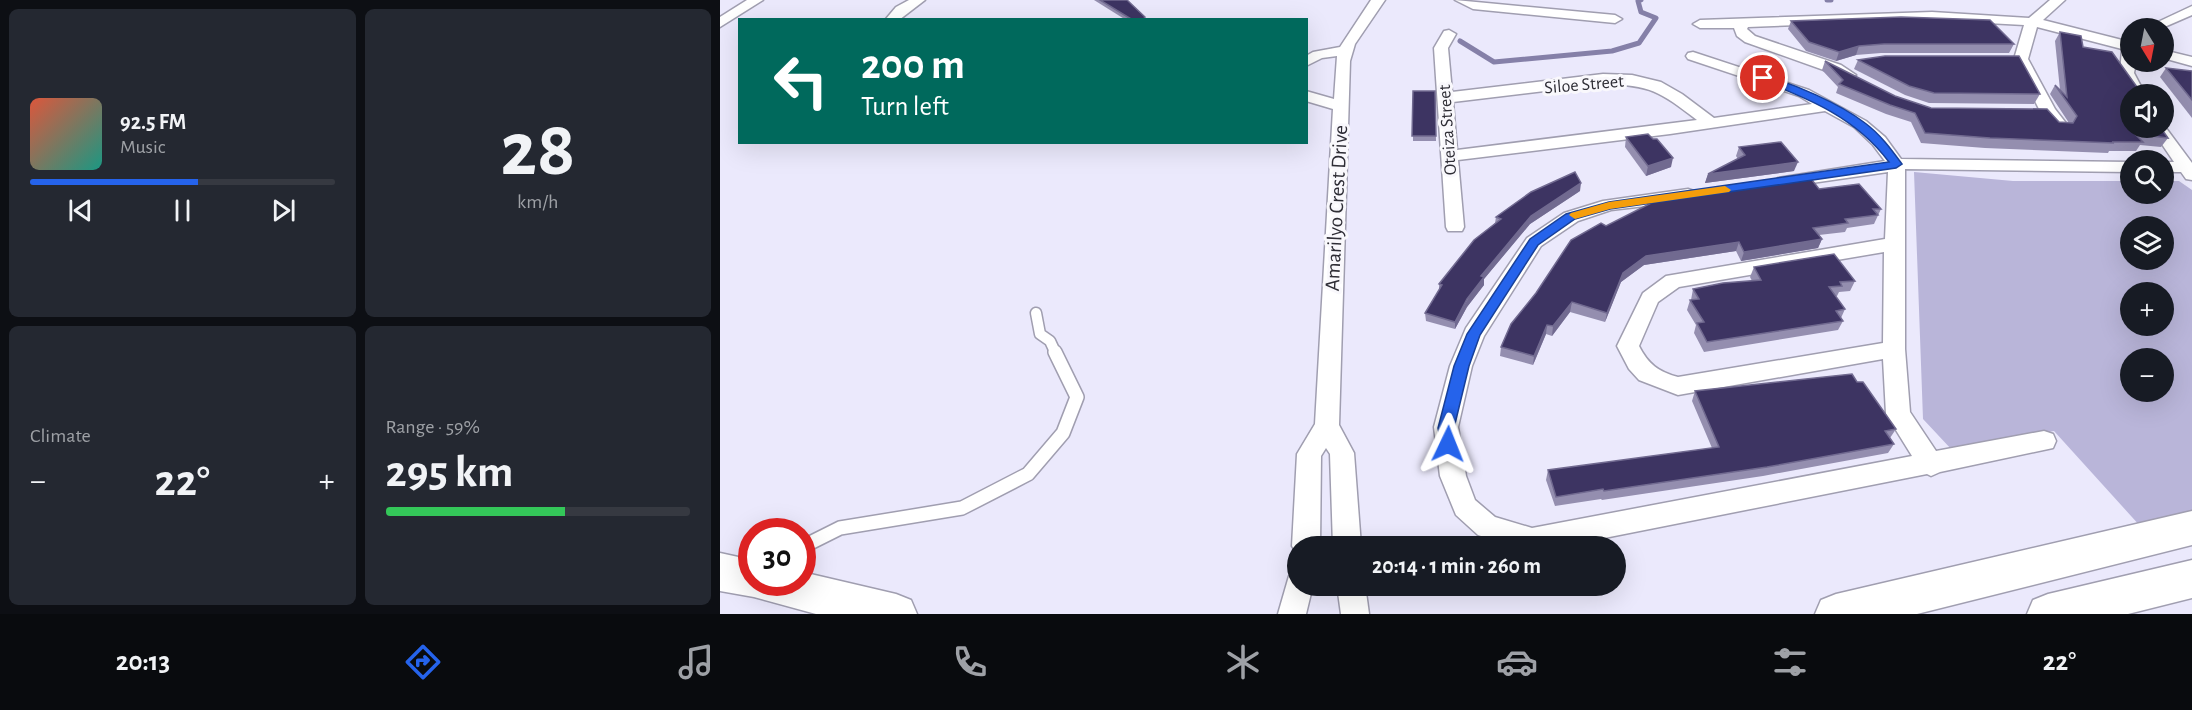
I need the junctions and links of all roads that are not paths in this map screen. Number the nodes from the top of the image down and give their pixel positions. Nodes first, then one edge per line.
1 (756, 0) edge
2 (918, 0) edge
3 (1378, 0) edge
4 (1462, 0) edge
5 (1597, 0) edge
6 (2058, 0) edge
7 (2192, 10) edge
8 (1584, 16) junction
9 (893, 18) edge
10 (2174, 18) edge
11 (1615, 19) dead end
12 (720, 23) edge
13 (2031, 23) junction
14 (1700, 24) dead end
15 (1743, 24) junction
16 (1449, 34) dead end
17 (2120, 44) edge
18 (1344, 50) junction
19 (1693, 56) dead end
20 (2174, 57) edge
21 (1308, 61) edge
22 (1856, 61) edge
23 (2192, 62) edge
24 (1836, 68) junction
25 (1867, 84) edge
26 (1308, 97) edge
27 (1445, 98) junction
28 (1828, 106) junction
29 (1342, 107) junction
30 (2026, 111) edge
31 (2048, 111) junction
32 (1711, 123) junction
33 (2061, 127) edge
34 (2166, 138) edge
35 (1449, 156) junction
36 (1896, 164) junction
37 (2120, 167) edge
38 (2188, 171) edge
39 (1767, 184) edge
40 (1711, 192) edge
41 (1455, 228) dead end
42 (1894, 244) junction
43 (1036, 313) dead end
44 (1894, 349) junction
45 (1327, 426) junction
46 (2044, 441) dead end
47 (1931, 465) junction
48 (2192, 528) edge
49 (1306, 536) edge
50 (1347, 536) edge
51 (816, 540) edge
52 (2192, 579) edge
53 (816, 594) edge
54 (1296, 596) edge
55 (1353, 596) edge
56 (896, 614) edge
57 (1292, 614) edge
58 (1355, 614) edge
59 (1836, 614) edge
60 (2048, 614) edge

1 - 12 street
2 - 9 street
3 - 18 street
4 - 8 street
5 - 8 street
6 - 13 street
7 - 10 street
8 - 11 street
13 - 15 street
13 - 17 street
13 - 31 street
14 - 15 street
15 - 24 street
16 - 27 street, Oteiza Street
18 - 21 street
18 - 29 street, Amarilyo Crest Drive
19 - 28 street
20 - 23 street
22 - 24 street
24 - 25 street
26 - 29 street
27 - 32 street, Siloe Street
27 - 35 street, Oteiza Street
28 - 32 street
28 - 36 street
29 - 45 street, Amarilyo Crest Drive
30 - 31 street
31 - 33 street
32 - 35 street
34 - 38 street
35 - 41 street, Oteiza Street
36 - 37 street
36 - 39 street
36 - 42 street
40 - 47 street
42 - 44 street
42 - 44 street
43 - 51 lane
44 - 47 street
45 - 49 street
45 - 50 street
46 - 47 street
48 - 59 street
52 - 60 street
53 - 56 street
54 - 57 street
55 - 58 street

